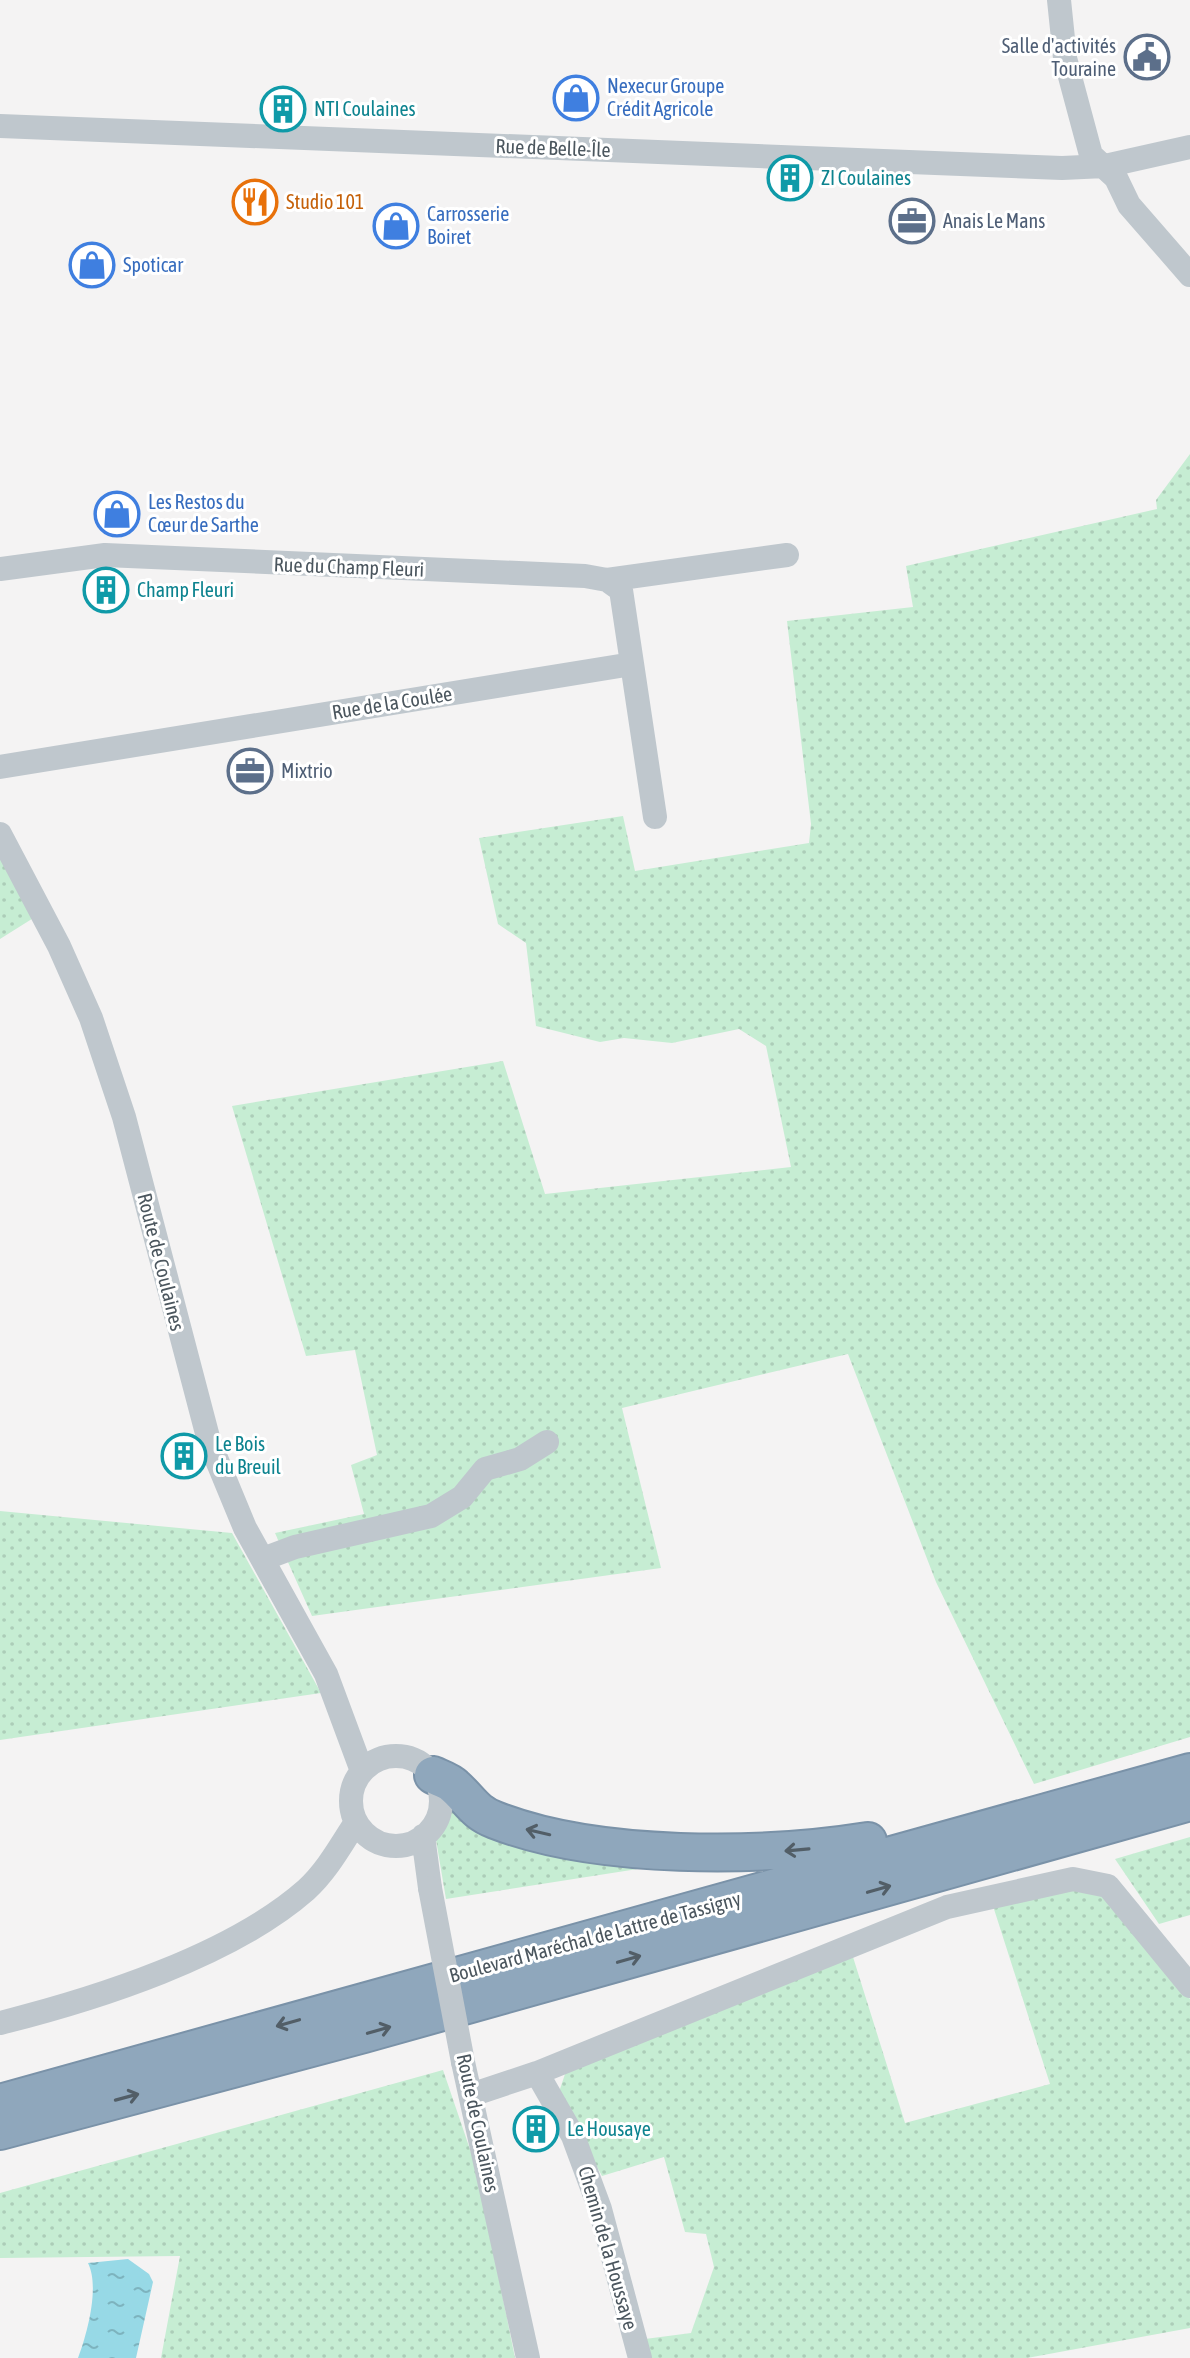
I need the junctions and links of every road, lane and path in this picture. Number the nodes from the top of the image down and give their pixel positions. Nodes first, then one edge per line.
1 (1059, 0) edge
2 (0, 126) edge
3 (1190, 147) edge
4 (1105, 166) junction
5 (1190, 275) edge
6 (787, 555) dead end
7 (0, 569) edge
8 (607, 580) junction
9 (632, 664) junction
10 (0, 767) edge
11 (655, 817) dead end
12 (0, 834) edge
13 (547, 1442) dead end
14 (263, 1559) junction
15 (330, 1687) junction
16 (383, 1758) junction
17 (362, 1771) junction
18 (433, 1775) junction
19 (1185, 1784) edge
20 (356, 1822) junction
21 (401, 1841) junction
22 (331, 1862) junction
23 (1190, 1986) edge
24 (0, 2023) edge
25 (537, 2073) junction
26 (471, 2095) junction
27 (0, 2103) edge
28 (0, 2131) edge
29 (528, 2358) edge
30 (640, 2358) edge

1 - 4 street
2 - 4 street, Rue de Belle-Île
3 - 4 street, Rue de Belle-Île
4 - 5 street
6 - 8 street, Rue du Champ Fleuri
7 - 8 street, Rue du Champ Fleuri
8 - 9 street
9 - 10 street, Rue de la Coulée
9 - 11 street
12 - 14 street, Route de Coulaines
13 - 14 street
14 - 15 street, Route de Coulaines
15 - 16 street, Route de Coulaines
15 - 17 street, Route de Coulaines
16 - 17 street
16 - 18 street
17 - 20 street
19 -> 18 highway
18 - 21 street
19 -> 27 highway, Boulevard Maréchal de Lattre de Tassigny
28 -> 19 highway, Boulevard Maréchal de Lattre de Tassigny
20 - 21 street, Route de Coulaines
20 - 22 street
21 - 22 street
21 - 26 street, Route de Coulaines, bridge
22 - 24 street
23 - 25 street
25 - 26 street
25 - 30 street, Chemin de la Houssaye
26 - 29 street, Route de Coulaines

